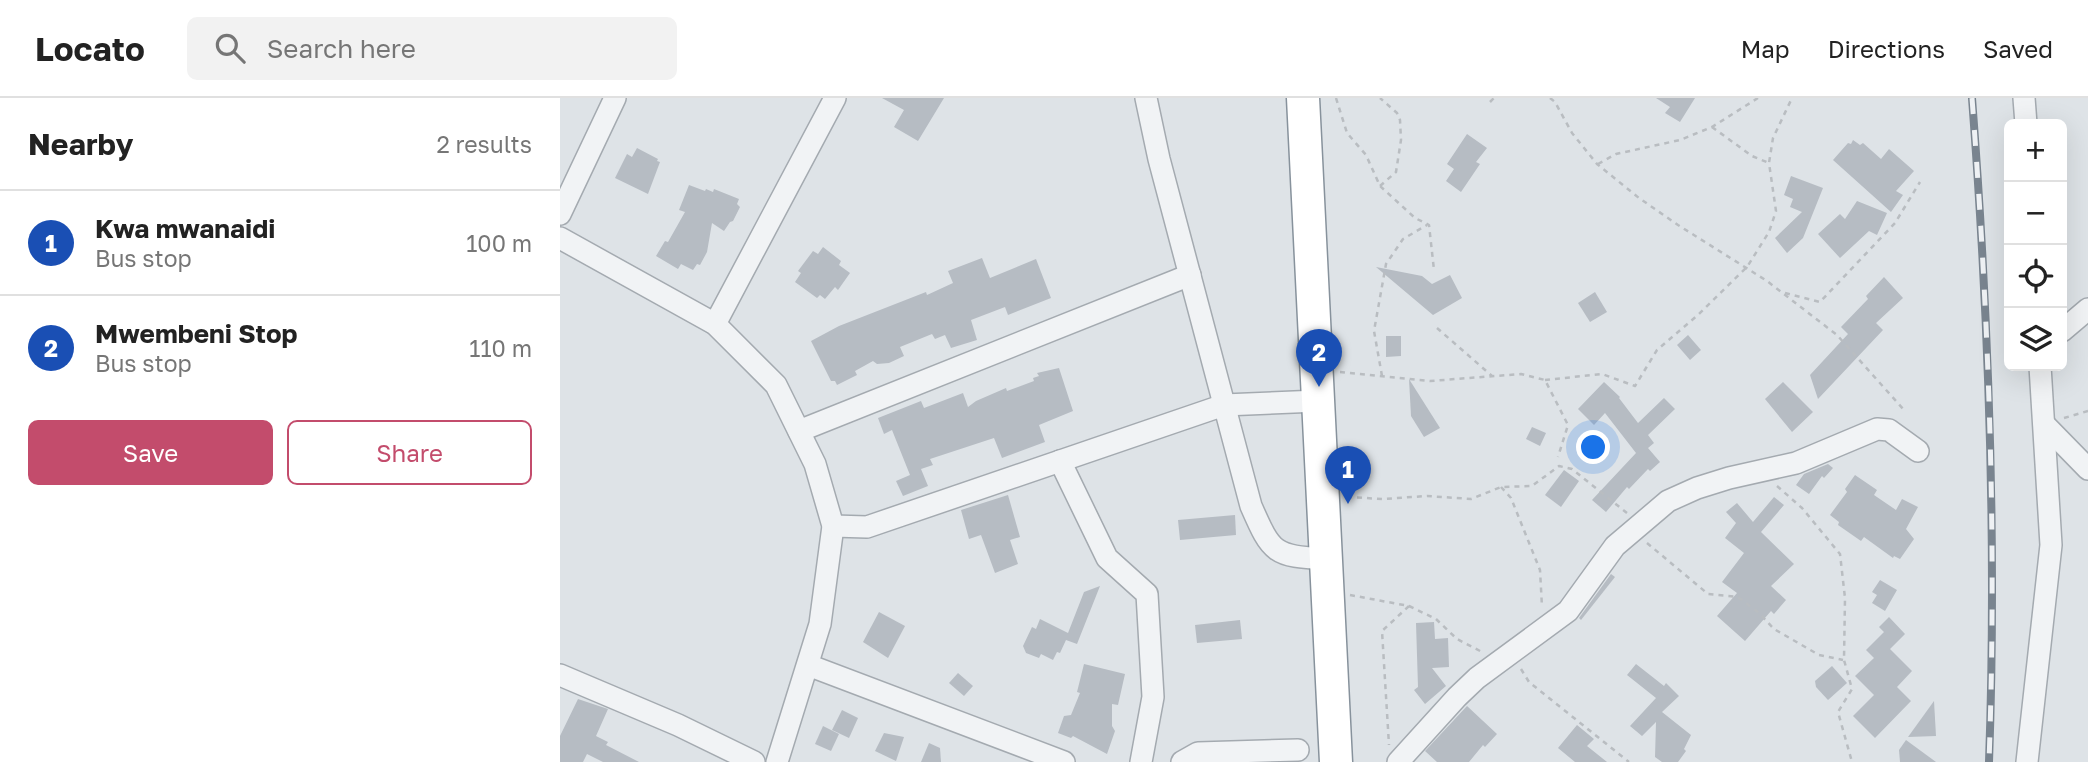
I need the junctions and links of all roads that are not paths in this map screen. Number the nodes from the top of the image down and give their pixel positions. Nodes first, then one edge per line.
1 (615, 98) edge
2 (835, 98) edge
3 (1146, 98) edge
4 (1303, 98) edge
5 (2024, 98) edge
6 (2026, 119) edge
7 (560, 214) edge
8 (560, 238) edge
9 (1190, 275) junction
10 (2088, 309) edge
11 (715, 324) junction
12 (2067, 327) edge
13 (2040, 371) edge
14 (1318, 401) junction
15 (1224, 405) junction
16 (2044, 424) junction
17 (799, 431) junction
18 (1919, 452) dead end
19 (1060, 461) junction
20 (2088, 469) edge
21 (834, 526) junction
22 (1327, 575) junction
23 (808, 665) junction
24 (560, 675) edge
25 (1298, 750) dead end
26 (1394, 755) edge
27 (754, 762) edge
28 (777, 762) edge
29 (1064, 762) edge
30 (1141, 762) edge
31 (1182, 762) edge
32 (1336, 762) edge
33 (2027, 762) edge

1 - 7 street
2 - 11 street
3 - 9 street
4 - 14 highway
5 - 6 street
8 - 11 street
9 - 15 street
9 - 17 street
10 - 12 street
11 - 17 street
13 - 16 street
14 - 15 street
14 - 22 highway
15 - 19 street
15 - 22 street
16 - 20 street
16 - 33 street
17 - 21 street
18 - 26 street
19 - 21 street
19 - 30 street
21 - 23 street
22 - 32 highway
23 - 28 street
23 - 29 street
24 - 27 street
25 - 31 street

